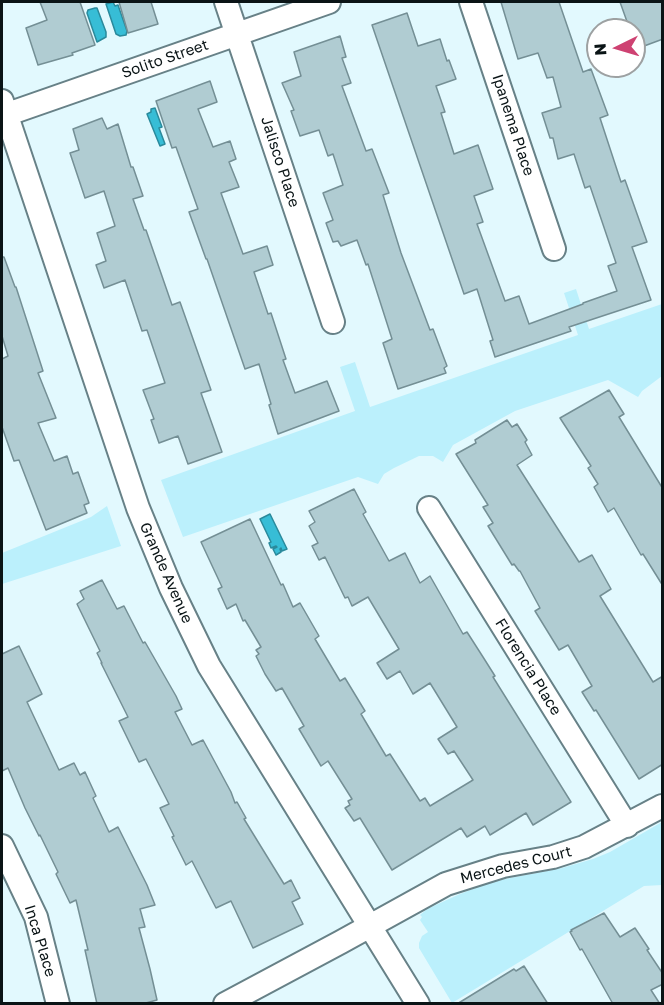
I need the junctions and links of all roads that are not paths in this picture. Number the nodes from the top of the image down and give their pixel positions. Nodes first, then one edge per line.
1 (226, 2) edge
2 (329, 2) edge
3 (471, 2) edge
4 (237, 33) junction
5 (3, 110) edge
6 (554, 249) dead end
7 (333, 322) dead end
8 (429, 508) dead end
9 (663, 806) edge
10 (627, 826) junction
11 (2, 846) edge
12 (370, 925) junction
13 (58, 1004) edge
14 (225, 1004) edge
15 (418, 1004) edge

1 - 4 street, Jalisco Place
2 - 4 street, Solito Street
3 - 6 street, Ipanema Place
4 - 5 street, Solito Street
4 - 7 street, Jalisco Place
5 - 12 street, Grande Avenue
8 - 10 street, Florencia Place
9 - 10 street, Mercedes Court
10 - 12 street, Mercedes Court
11 - 13 street, Inca Place
12 - 14 street, Mercedes Court
12 - 15 street, Grande Avenue

